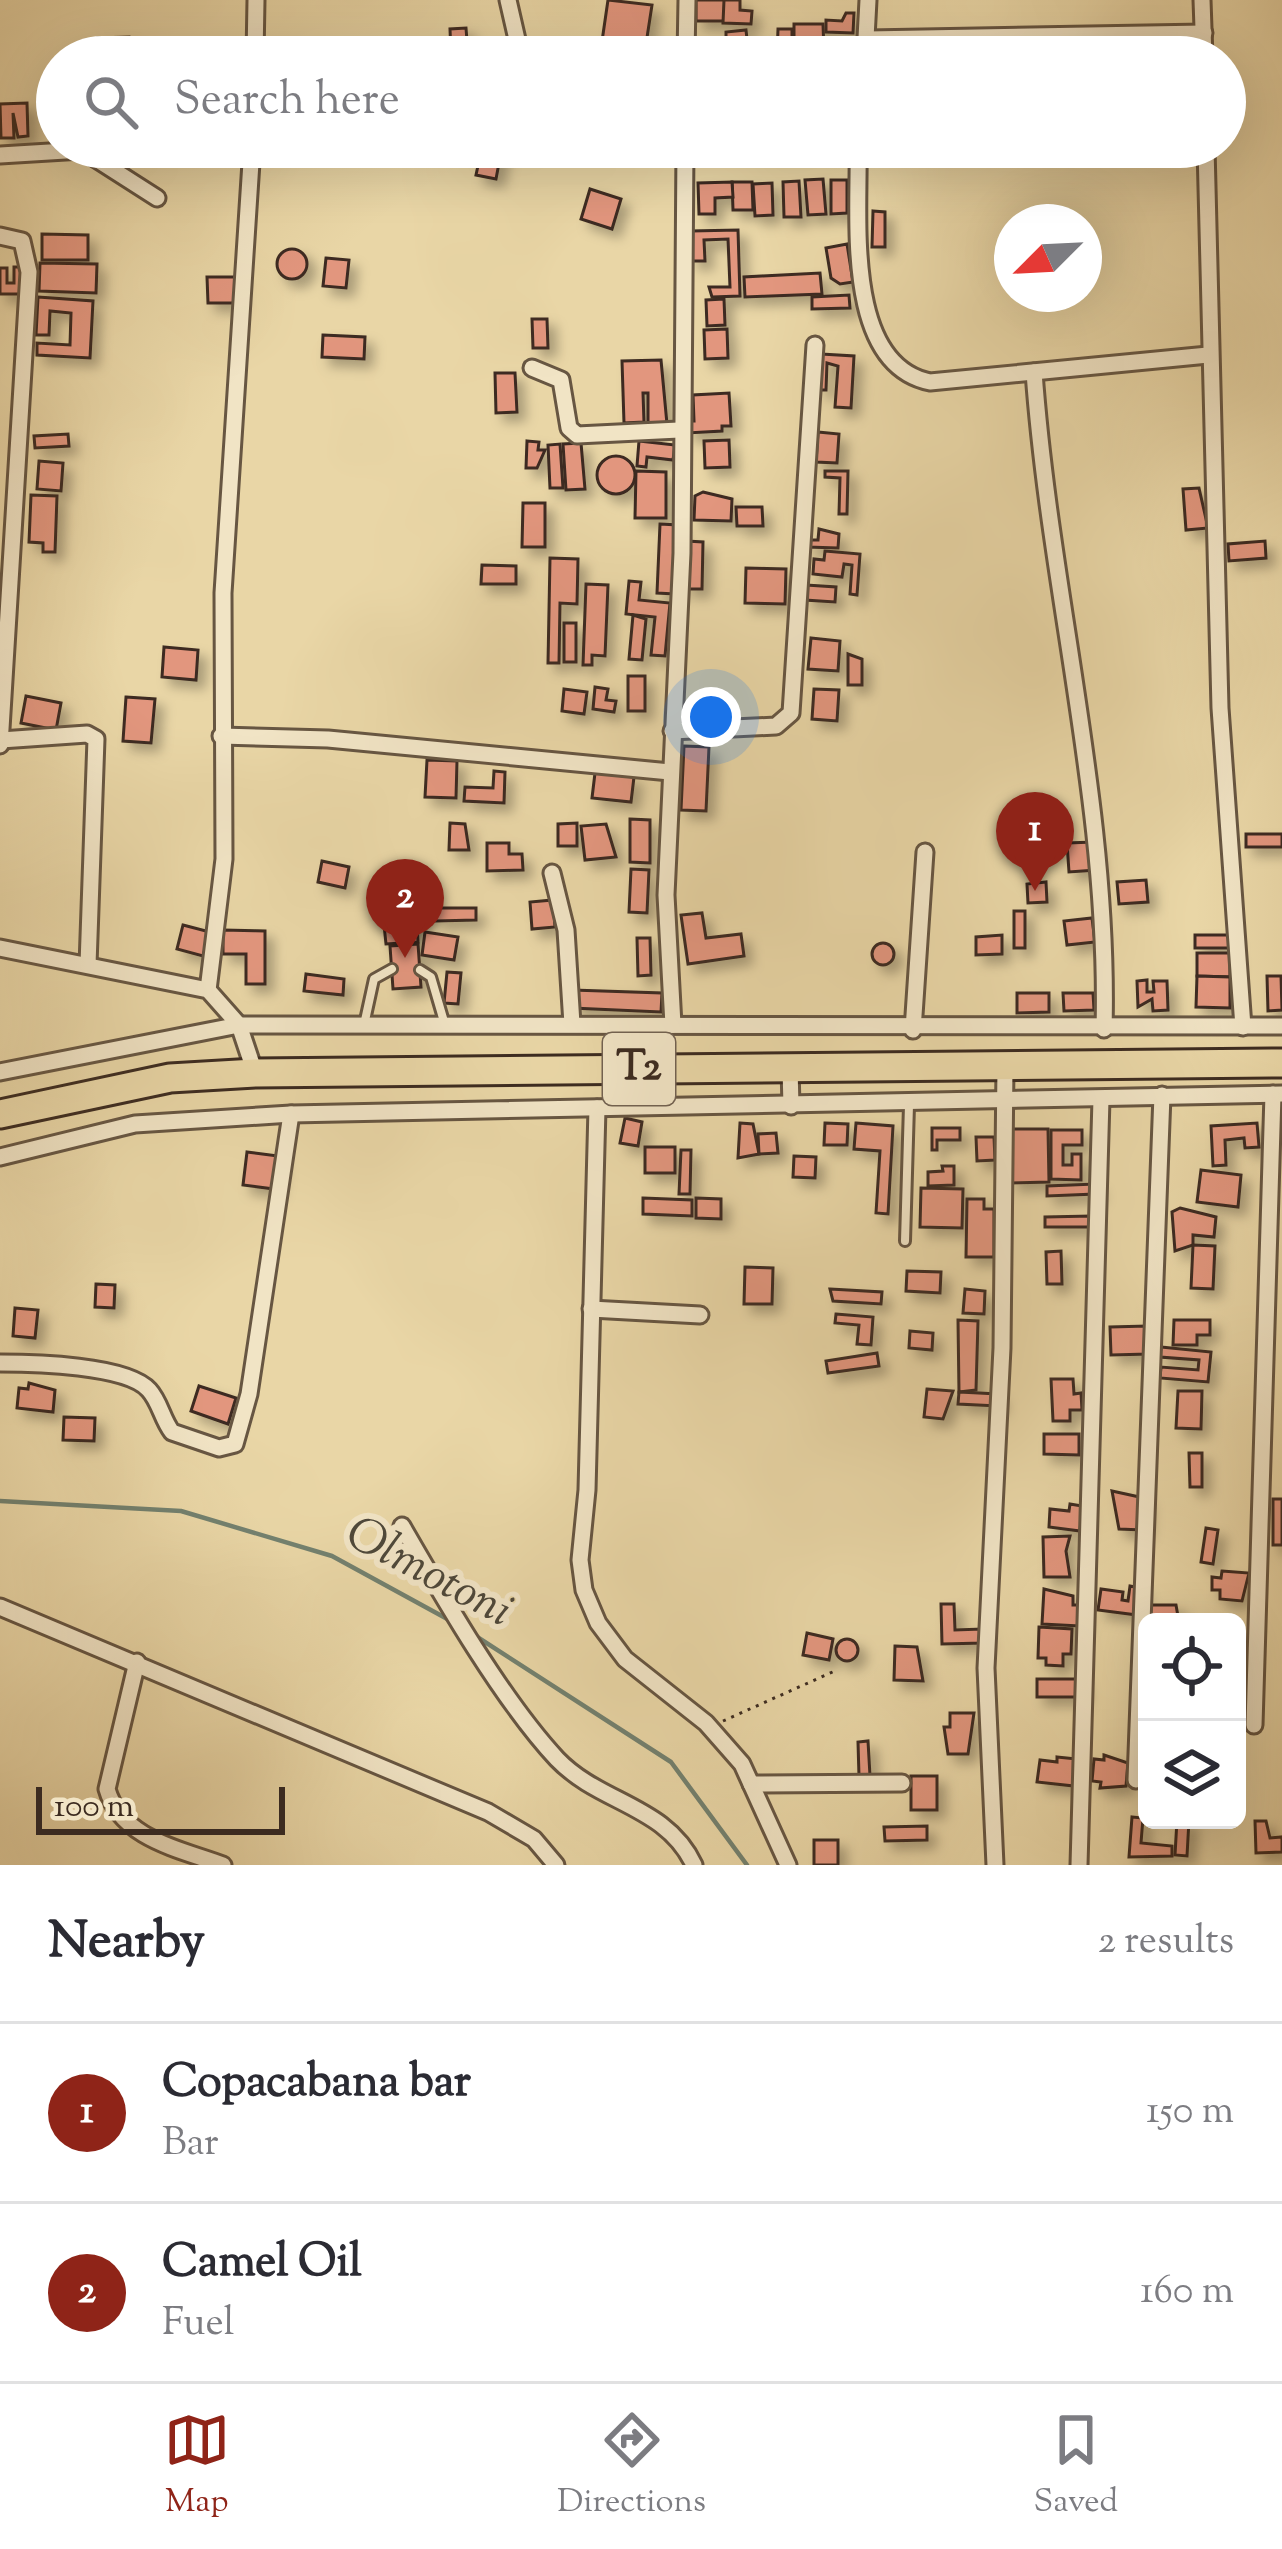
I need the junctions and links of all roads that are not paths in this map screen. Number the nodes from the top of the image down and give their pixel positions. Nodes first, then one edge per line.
1 (256, 0) edge
2 (508, 0) edge
3 (687, 0) edge
4 (868, 0) edge
5 (1202, 0) edge
6 (1204, 33) joint
7 (255, 36) edge
8 (516, 36) edge
9 (686, 36) edge
10 (868, 36) edge
11 (1036, 36) edge
12 (36, 153) edge
13 (0, 155) edge
14 (110, 168) edge
15 (251, 168) edge
16 (685, 168) edge
17 (859, 168) edge
18 (1206, 168) edge
19 (157, 198) dead end
20 (0, 236) edge
21 (815, 345) dead end
22 (1208, 355) junction
23 (532, 368) dead end
24 (1034, 372) junction
25 (679, 430) junction
26 (673, 730) junction
27 (221, 736) junction
28 (0, 743) edge
29 (670, 772) junction
30 (925, 852) dead end
31 (552, 872) dead end
32 (0, 948) edge
33 (88, 965) junction
34 (392, 969) dead end
35 (420, 970) dead end
36 (208, 990) junction
37 (572, 1024) junction
38 (239, 1025) junction
39 (445, 1025) junction
40 (674, 1025) junction
41 (364, 1026) junction
42 (1282, 1026) edge
43 (1243, 1027) junction
44 (1104, 1029) junction
45 (913, 1030) junction
46 (1282, 1063) edge
47 (1005, 1066) junction
48 (790, 1067) junction
49 (0, 1072) edge
50 (255, 1073) junction
51 (125, 1086) junction
52 (1277, 1094) edge
53 (1162, 1095) junction
54 (1101, 1099) junction
55 (1004, 1104) junction
56 (909, 1105) junction
57 (790, 1106) junction
58 (597, 1108) junction
59 (0, 1114) edge
60 (291, 1114) junction
61 (135, 1124) junction
62 (0, 1157) edge
63 (905, 1241) dead end
64 (591, 1309) junction
65 (700, 1315) dead end
66 (0, 1363) edge
67 (402, 1526) dead end
68 (0, 1607) edge
69 (137, 1662) junction
70 (1254, 1725) dead end
71 (1136, 1780) dead end
72 (902, 1783) dead end
73 (752, 1784) junction
74 (224, 1865) edge
75 (556, 1865) edge
76 (694, 1865) edge
77 (788, 1865) edge
78 (995, 1865) edge
79 (1079, 1865) edge

1 - 7 street
2 - 8 street
3 - 9 street
4 - 10 street
5 - 6 street
6 - 11 street
12 - 13 street
14 - 19 street
15 - 27 street
16 - 25 street
17 - 24 street
18 - 22 street
20 - 28 street
21 - 26 street
22 - 24 street
22 - 43 street
23 - 25 street
24 - 44 street
25 - 26 street
26 - 29 street
27 - 29 street
27 - 36 street
28 - 33 street
29 - 40 street
30 - 45 street
31 - 37 street
32 - 33 street
33 - 36 street
34 - 41 lane
35 - 39 lane
36 - 38 street
37 - 39 street
37 - 40 street
38 - 41 street
38 - 49 street
38 - 50 street
39 - 41 street
40 - 45 street
42 - 43 street
43 - 44 street
44 - 45 street
46 - 47 highway, T2
47 - 48 highway, T2
47 - 55 street
48 - 50 highway, T2
48 - 57 street
50 - 51 highway, T2
51 - 59 highway, T2
51 - 61 street
52 - 53 street
52 - 70 street
53 - 54 street
53 - 71 street
54 - 55 street
54 - 79 street
55 - 56 street
55 - 78 street
56 - 57 street
56 - 63 lane
57 - 58 street
58 - 60 street
58 - 64 street
60 - 61 street
60 - 66 street
61 - 62 street
64 - 65 street
64 - 73 street
67 - 76 street
68 - 69 street
69 - 74 street
69 - 75 street
72 - 73 street
73 - 77 street

